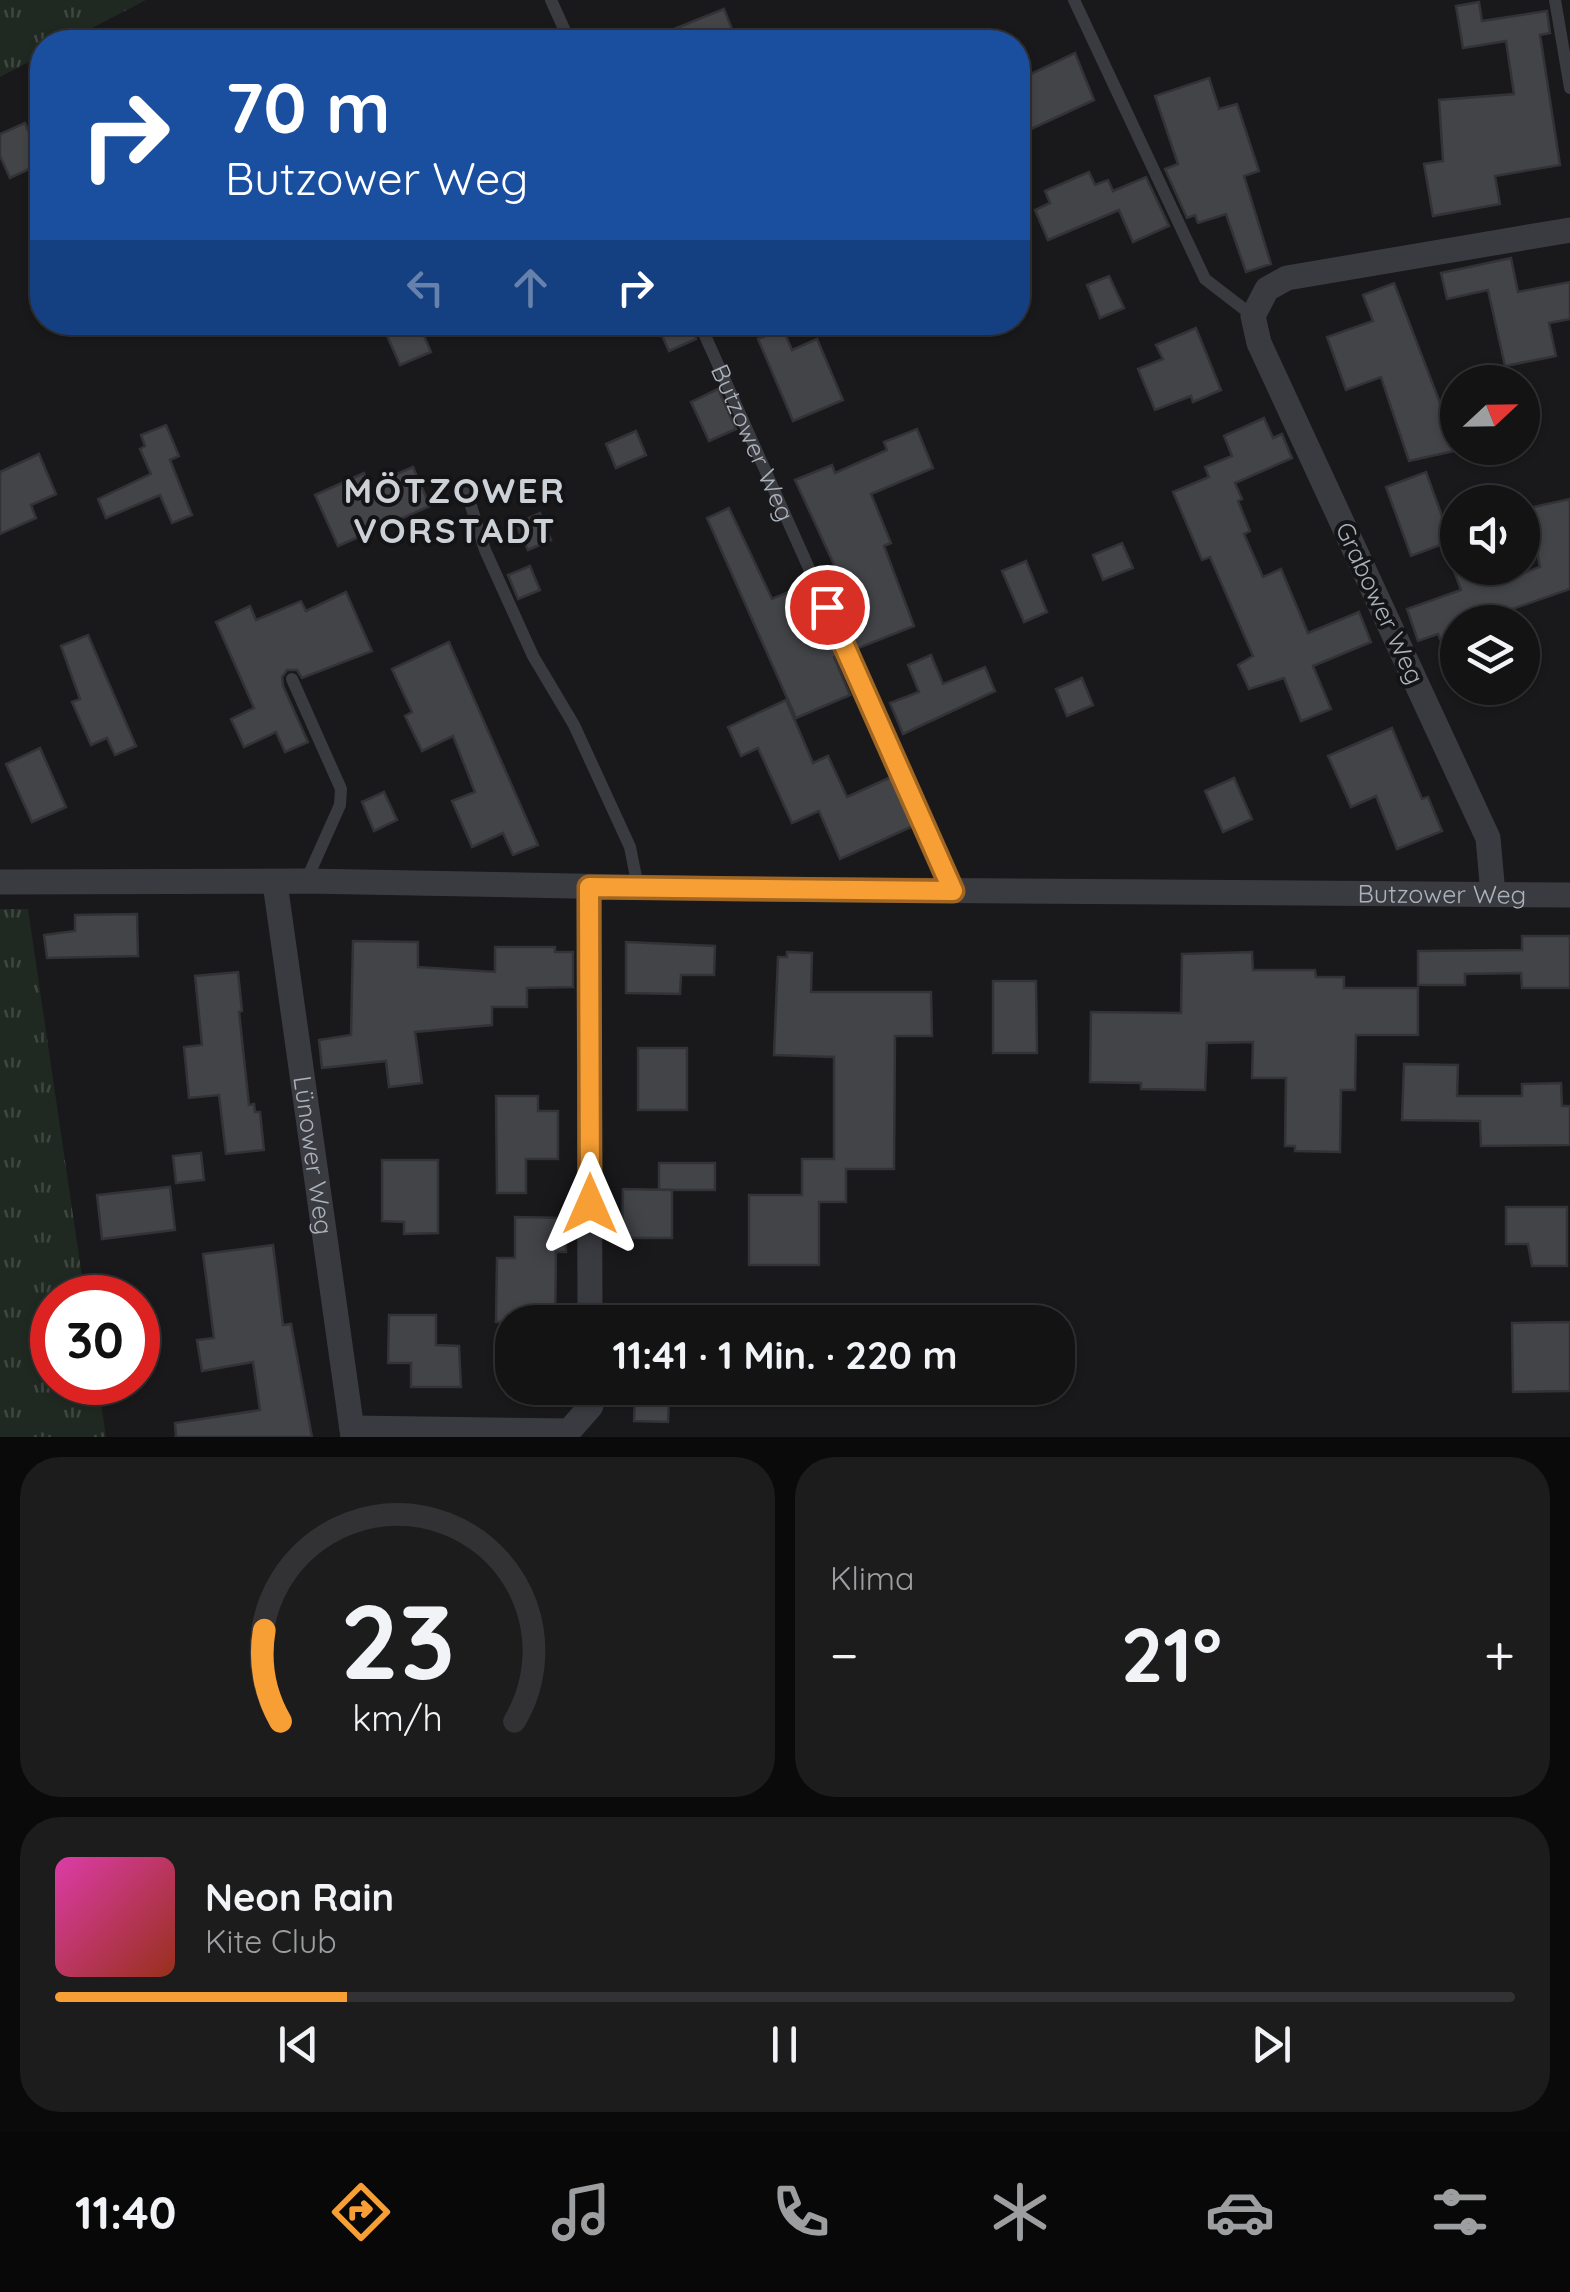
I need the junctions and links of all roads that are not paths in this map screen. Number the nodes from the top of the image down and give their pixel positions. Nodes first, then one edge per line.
1 (551, 0) edge
2 (1074, 0) edge
3 (1555, 0) edge
4 (565, 30) edge
5 (1570, 88) edge
6 (1570, 230) edge
7 (1253, 316) junction
8 (706, 335) edge
9 (465, 487) dead end
10 (292, 679) dead end
11 (306, 880) junction
12 (0, 882) edge
13 (274, 883) junction
14 (589, 887) junction
15 (638, 887) junction
16 (953, 891) junction
17 (1493, 894) junction
18 (1570, 896) edge
19 (590, 1305) edge
20 (590, 1405) edge
21 (353, 1432) edge

1 - 4 lane
2 - 7 lane
3 - 5 lane
6 - 7 street
7 - 17 street, Grabower Weg
8 - 16 lane, Butzower Weg
9 - 15 lane
10 - 11 lane
11 - 13 street, Butzower Weg
11 - 14 street, Butzower Weg
12 - 13 street, Butzower Weg
13 - 21 street, Lünower Weg
14 - 15 street, Butzower Weg
14 - 19 street
15 - 16 street, Butzower Weg
16 - 17 street, Butzower Weg
17 - 18 street, Butzower Weg
20 - 21 street, Lünower Weg

